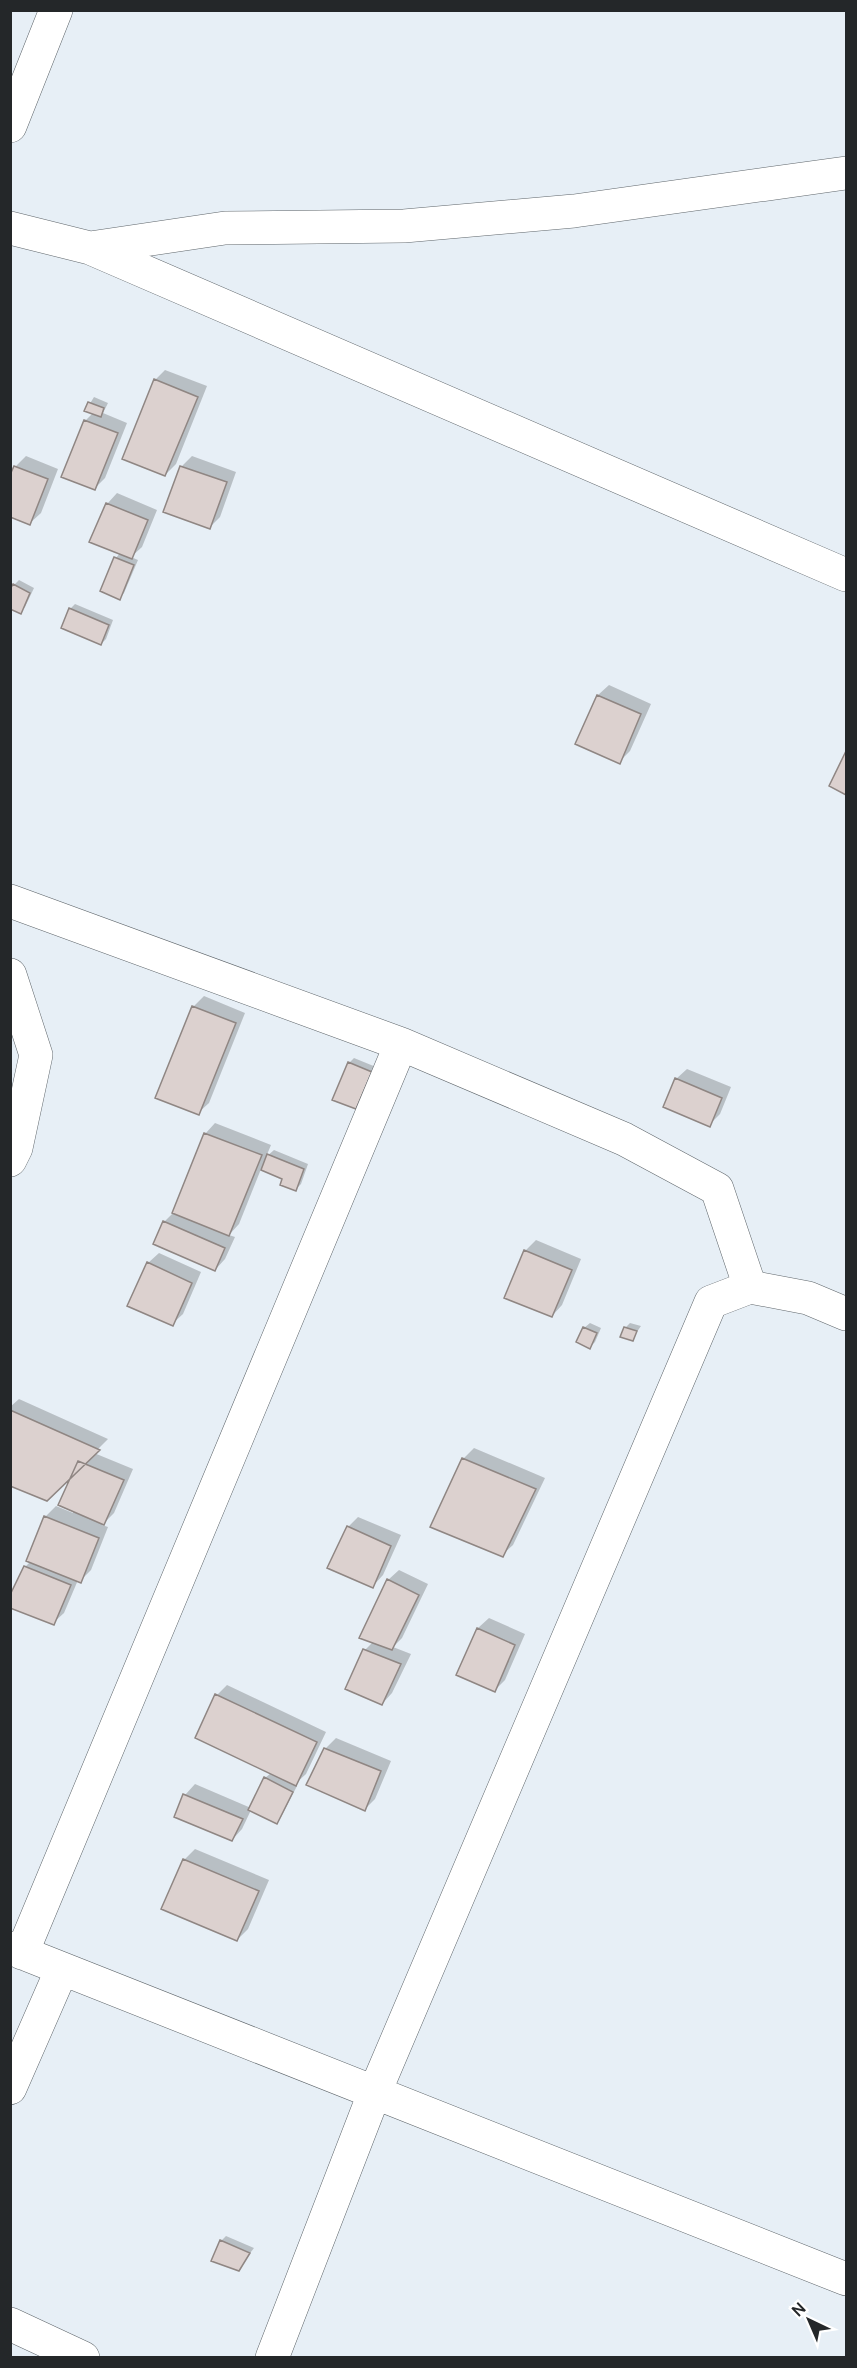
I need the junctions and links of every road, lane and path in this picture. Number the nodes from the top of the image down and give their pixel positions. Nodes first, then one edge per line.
1 (56, 10) edge
2 (10, 126) edge
3 (846, 173) edge
4 (10, 228) edge
5 (90, 248) junction
6 (846, 575) edge
7 (10, 901) edge
8 (10, 975) edge
9 (401, 1044) junction
10 (10, 1160) edge
11 (750, 1287) junction
12 (846, 1314) edge
13 (16, 1951) edge
14 (62, 1969) junction
15 (10, 2088) edge
16 (374, 2094) junction
17 (846, 2279) edge
18 (10, 2324) edge
19 (83, 2358) edge
20 (272, 2358) edge

1 - 2 street
3 - 5 street
4 - 5 street
5 - 6 street
7 - 9 street
8 - 10 street
9 - 11 street
9 - 13 street
11 - 12 street
11 - 16 street
13 - 14 street
14 - 15 street
14 - 16 street
16 - 17 street
16 - 20 street
18 - 19 street

